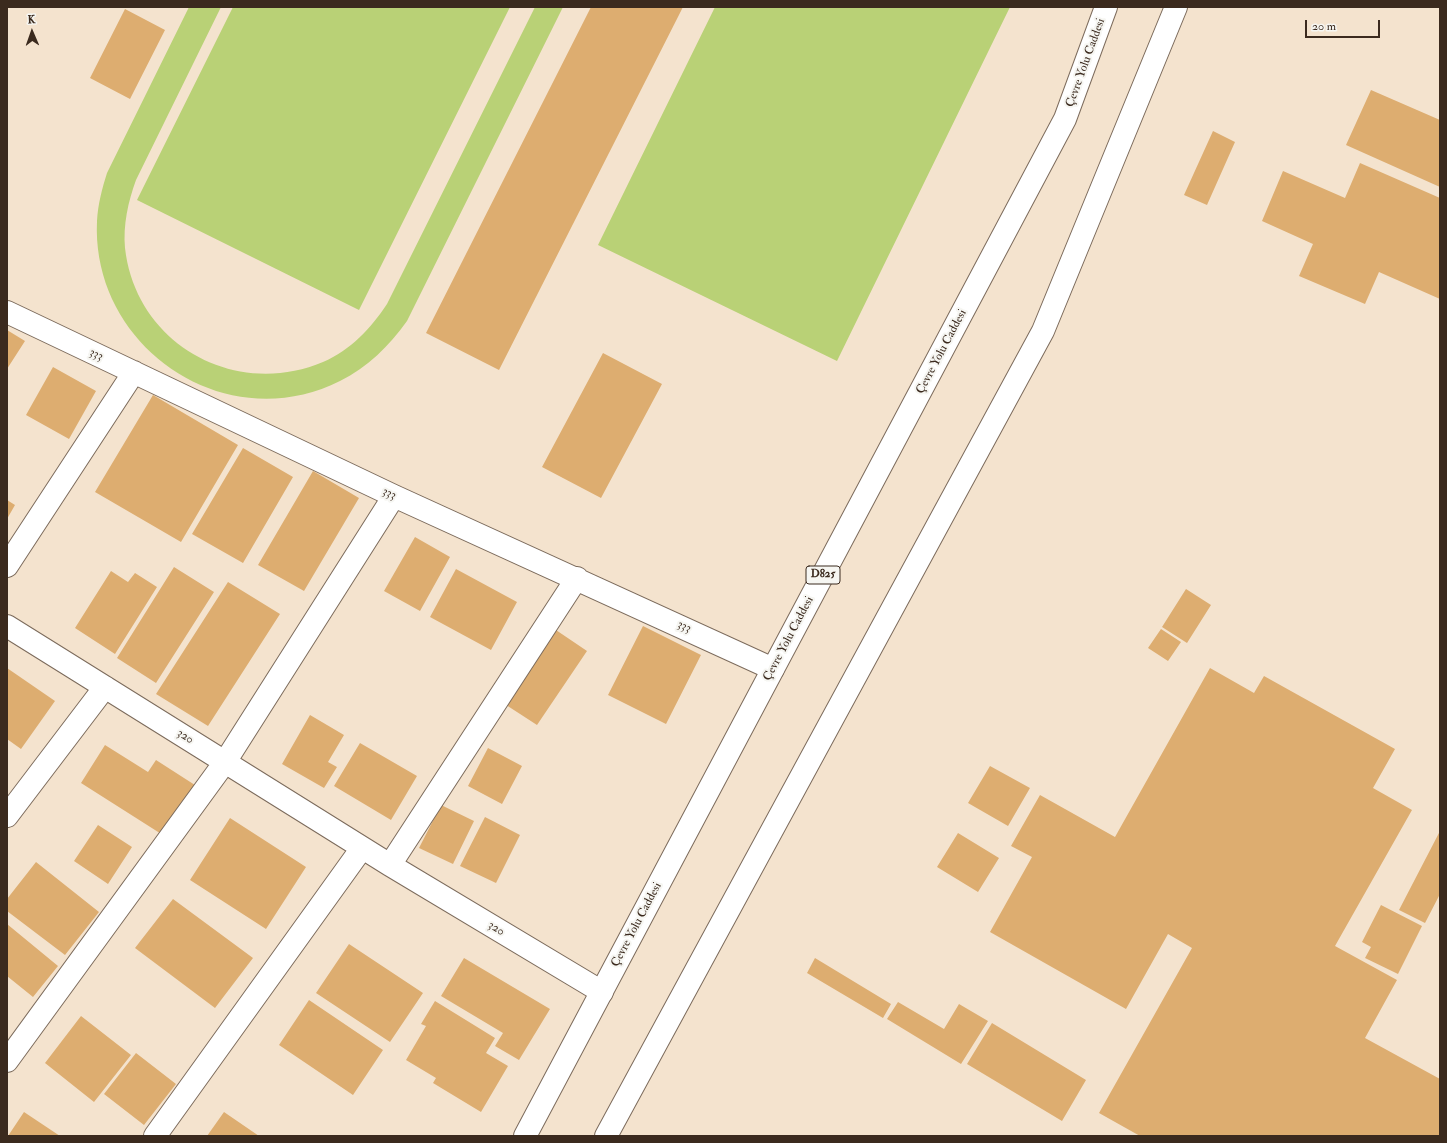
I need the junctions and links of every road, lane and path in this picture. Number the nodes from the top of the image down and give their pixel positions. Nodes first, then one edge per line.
1 (1176, 7) edge
2 (1101, 9) edge
3 (7, 312) edge
4 (134, 372) junction
5 (394, 496) junction
6 (7, 566) edge
7 (577, 578) junction
8 (7, 626) edge
9 (774, 669) junction
10 (105, 687) junction
11 (225, 762) junction
12 (7, 816) edge
13 (362, 848) junction
14 (390, 865) junction
15 (602, 992) junction
16 (7, 1061) edge
17 (155, 1136) edge
18 (525, 1136) edge
19 (606, 1136) edge

1 - 19 main road
2 - 9 main road, Çevre Yolu Caddesi / D825
3 - 4 main road, 333
4 - 5 main road, 333
4 - 6 main road
5 - 7 main road, 333
5 - 11 main road
7 - 9 main road, 333
7 - 14 main road
8 - 10 main road, 320
9 - 15 main road, Çevre Yolu Caddesi / D825
10 - 11 main road, 320
10 - 12 main road
11 - 13 main road, 320
11 - 16 main road
13 - 14 main road, 320
13 - 17 main road
14 - 15 main road, 320
15 - 18 main road, Çevre Yolu Caddesi / D825

